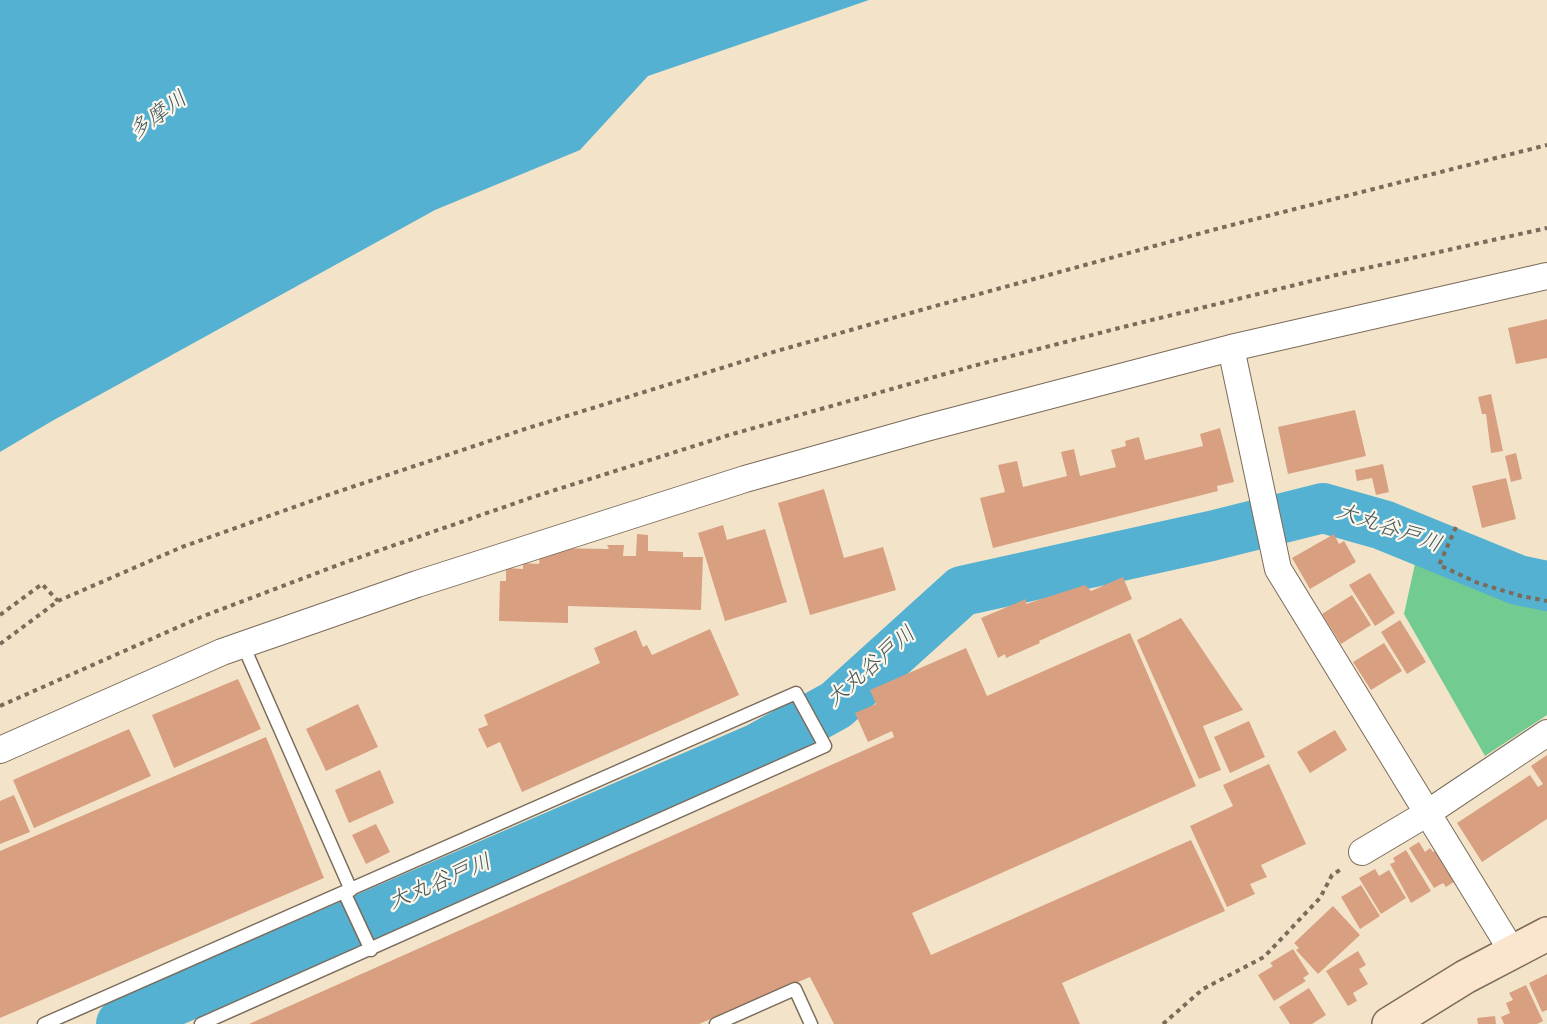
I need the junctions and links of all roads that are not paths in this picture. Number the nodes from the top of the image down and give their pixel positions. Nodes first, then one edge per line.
1 (1547, 276) edge
2 (1231, 348) junction
3 (232, 648) junction
4 (1547, 732) edge
5 (0, 750) edge
6 (1426, 814) junction
7 (1362, 852) road end
8 (347, 894) junction
9 (1547, 934) edge
10 (369, 947) junction
11 (1512, 951) junction
12 (44, 1024) edge
13 (201, 1024) edge
14 (717, 1024) edge
15 (811, 1024) edge
16 (1389, 1024) edge

1 - 2 street
2 - 3 street
2 - 6 street
3 - 5 street
3 - 8 lane
4 - 6 street
6 - 7 street
6 - 11 street
8 - 10 lane
8 - 10 lane
8 - 12 lane
9 - 11 street
10 - 13 lane
11 - 16 street
14 - 15 lane

